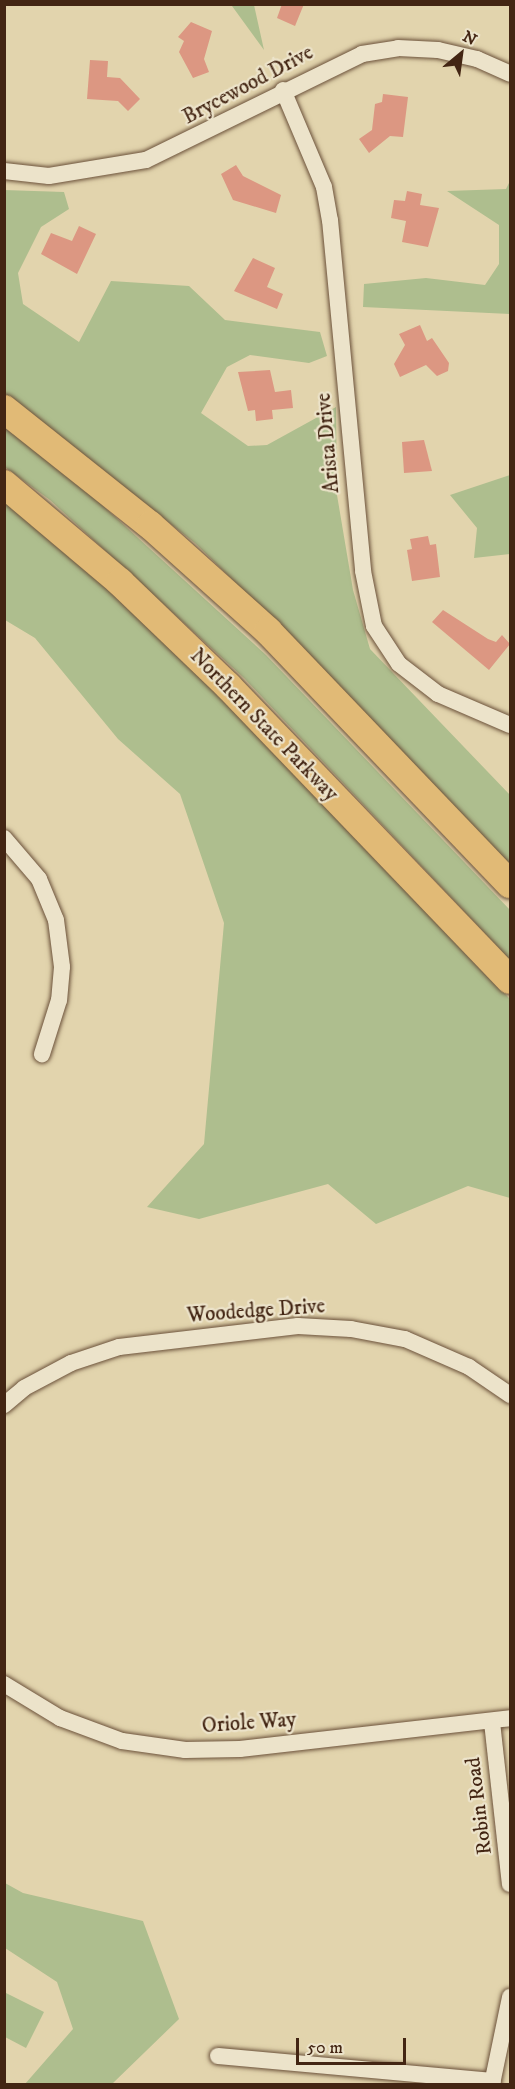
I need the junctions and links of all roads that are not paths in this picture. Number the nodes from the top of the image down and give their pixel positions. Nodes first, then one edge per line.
1 (510, 74) edge
2 (283, 90) junction
3 (4, 171) edge
4 (4, 409) edge
5 (4, 484) edge
6 (510, 725) edge
7 (4, 838) edge
8 (510, 884) edge
9 (510, 980) edge
10 (42, 1054) dead end
11 (510, 1395) edge
12 (4, 1405) edge
13 (4, 1684) edge
14 (510, 1718) edge
15 (492, 1722) junction
16 (510, 1884) edge
17 (510, 1997) edge
18 (218, 2056) dead end
19 (493, 2083) edge

1 - 2 street, Brycewood Drive
2 - 3 street, Brycewood Drive
2 - 6 street, Arista Drive
4 - 8 highway
5 - 9 highway, Northern State Parkway
7 - 10 street
11 - 12 street, Woodedge Drive
13 - 15 street, Oriole Way
14 - 15 street, Oriole Way
15 - 16 street, Robin Road
17 - 19 street
18 - 19 street

